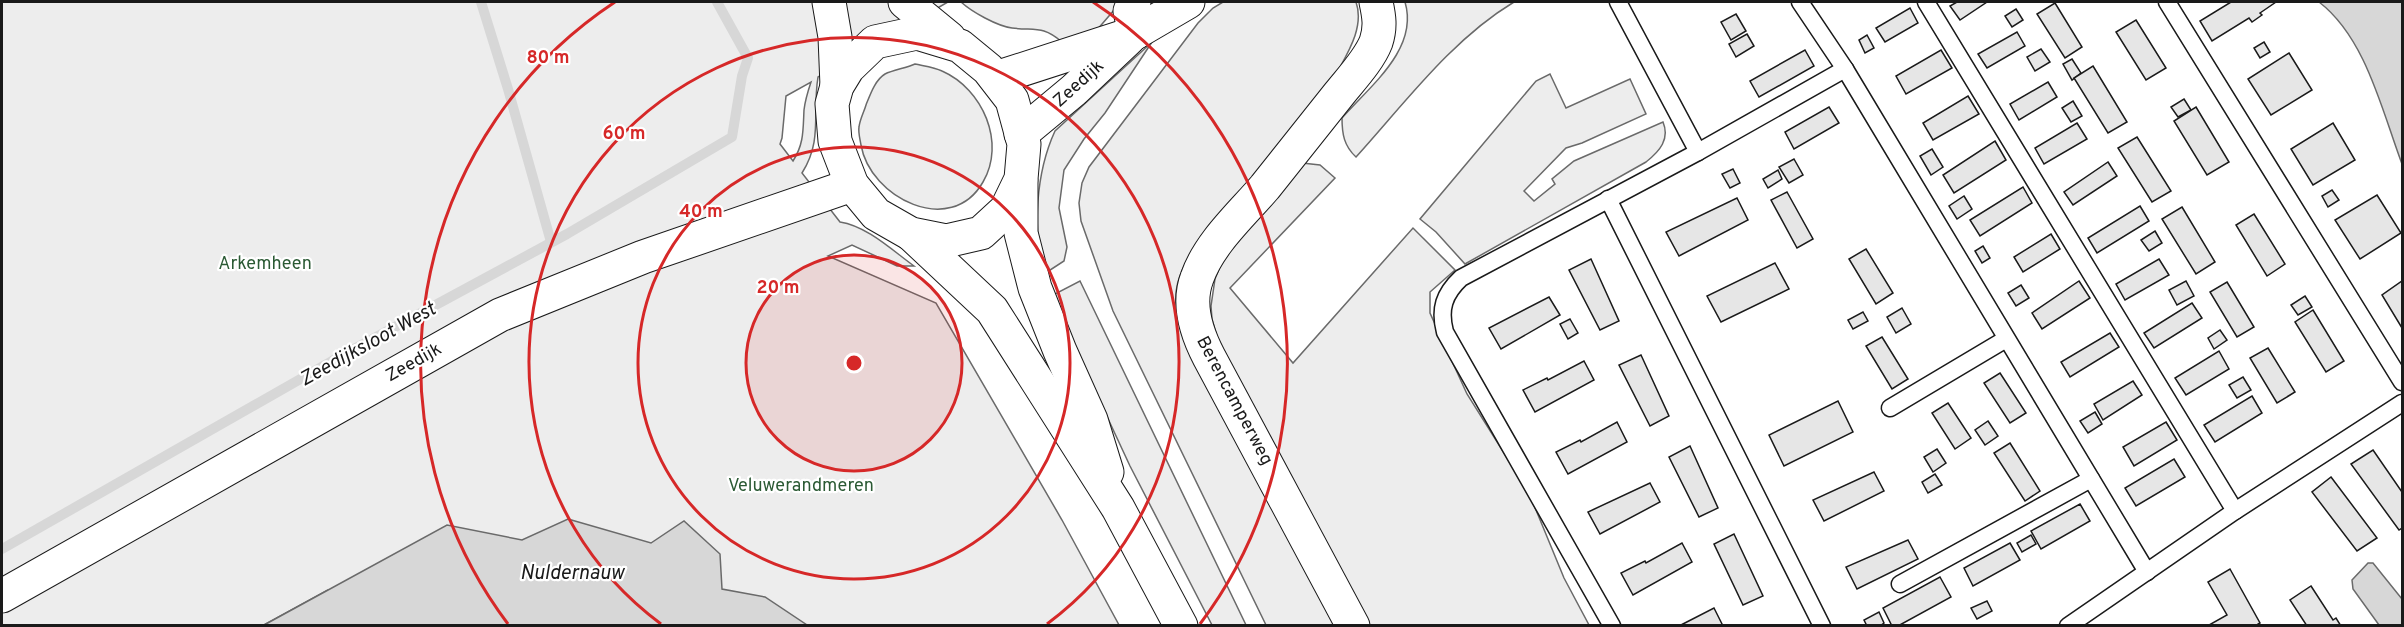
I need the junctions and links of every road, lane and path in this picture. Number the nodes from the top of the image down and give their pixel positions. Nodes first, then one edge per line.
1 (829, 2) edge
2 (905, 2) edge
3 (1188, 2) edge
4 (1376, 2) edge
5 (1618, 2) edge
6 (1800, 2) edge
7 (1926, 2) edge
8 (2167, 2) edge
9 (1135, 17) edge
10 (960, 46) junction
11 (1845, 69) junction
12 (996, 78) junction
13 (837, 86) junction
14 (1021, 134) junction
15 (1698, 152) junction
16 (1021, 179) junction
17 (852, 185) junction
18 (1608, 199) junction
19 (911, 234) junction
20 (2006, 339) junction
21 (2403, 382) edge
22 (2403, 403) edge
23 (1890, 408) dead end
24 (2091, 479) junction
25 (1118, 508) junction
26 (2235, 512) junction
27 (2147, 572) junction
28 (1900, 584) dead end
29 (2, 596) edge
30 (1181, 626) edge
31 (1353, 626) edge
32 (1612, 626) edge
33 (1822, 626) edge
34 (2068, 626) edge

1 - 13 street
2 - 10 street
3 - 9 street, Zeedijk
4 - 31 street, Berencamperweg
5 - 15 lane
6 - 11 lane
7 - 26 lane
8 - 21 lane
9 - 12 street, Zeedijk
9 - 14 street, Zeedijk
10 - 12 street
10 - 13 street
11 - 15 lane
11 - 20 lane
12 - 14 street
13 - 17 street
14 - 16 street
15 - 18 lane
16 - 19 street
16 - 25 street
17 - 19 street
17 - 29 street, Zeedijk
18 - 32 lane
18 - 33 lane
19 - 25 street
20 - 23 lane
20 - 24 lane
22 - 26 lane
24 - 27 lane
24 - 28 lane
25 - 30 street
26 - 27 lane
27 - 34 lane

